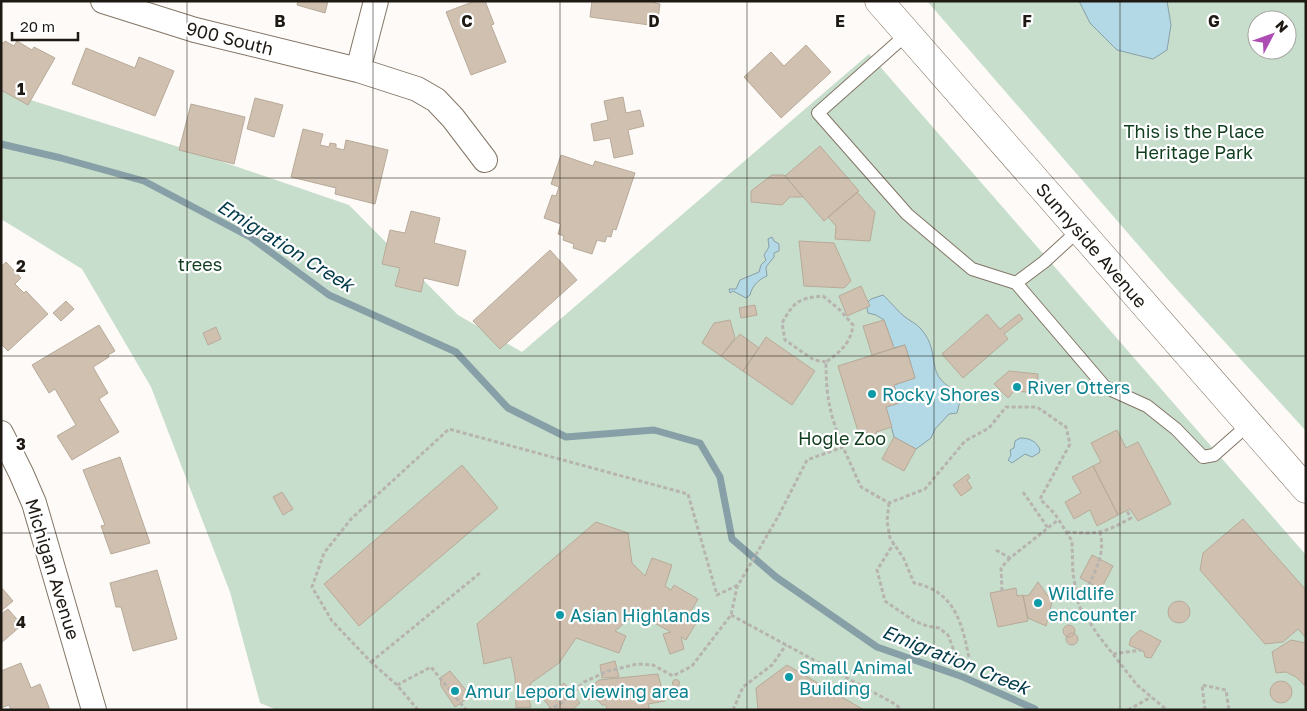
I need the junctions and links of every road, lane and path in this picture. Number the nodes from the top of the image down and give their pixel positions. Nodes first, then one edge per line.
1 (104, 1) edge
2 (376, 1) edge
3 (880, 1) edge
4 (907, 34) junction
5 (358, 70) junction
6 (486, 160) dead end
7 (1079, 230) junction
8 (1016, 283) junction
9 (826, 362) junction
10 (1248, 425) junction
11 (1, 433) edge
12 (843, 447) junction
13 (1306, 489) edge
14 (1023, 492) dead end
15 (889, 503) junction
16 (1127, 511) dead end
17 (1058, 520) junction
18 (1048, 528) junction
19 (1066, 532) junction
20 (1100, 533) junction
21 (894, 544) junction
22 (996, 550) dead end
23 (1010, 558) junction
24 (480, 574) dead end
25 (739, 585) junction
26 (1002, 591) dead end
27 (1078, 602) junction
28 (731, 615) junction
29 (786, 645) junction
30 (1141, 650) dead end
31 (1113, 654) junction
32 (371, 662) junction
33 (397, 685) junction
34 (1151, 697) junction
35 (94, 710) edge
36 (418, 710) edge
37 (466, 710) edge
38 (548, 710) edge
39 (733, 710) edge
40 (902, 710) edge
41 (1128, 710) edge
42 (1167, 710) edge
43 (1205, 710) edge
44 (1228, 710) edge

1 - 5 street, 900 South
2 - 5 street
3 - 4 main road, Sunnyside Avenue
4 - 7 main road, Sunnyside Avenue
4 - 8 lane
5 - 6 street, 900 South
7 - 8 lane
7 - 10 main road, Sunnyside Avenue
8 - 10 lane
9 - 9 path
9 - 12 path
10 - 13 main road, Sunnyside Avenue
11 - 35 street, Michigan Avenue
12 - 15 path
12 - 25 path
14 - 18 path
15 - 17 path
15 - 21 path
16 - 20 path
17 - 18 path
17 - 19 path
18 - 23 path
19 - 20 path
19 - 27 path
20 - 27 path
21 - 21 path
22 - 23 path
23 - 26 path
24 - 32 path
25 - 28 path
25 - 32 path
27 - 31 path
28 - 29 path
28 - 38 path
29 - 39 path
29 - 40 path
30 - 31 path
31 - 34 path
32 - 33 path
33 - 36 path
33 - 37 path
34 - 41 path
34 - 42 path
43 - 44 path

